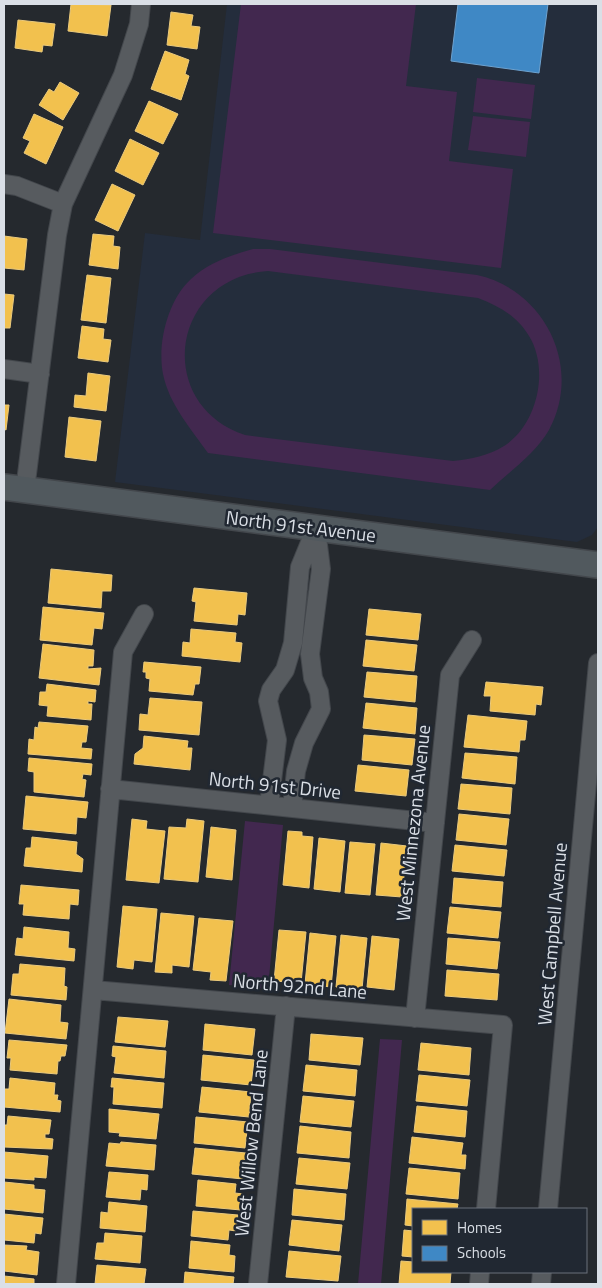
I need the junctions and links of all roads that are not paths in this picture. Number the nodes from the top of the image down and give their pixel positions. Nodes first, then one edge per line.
1 (141, 4) edge
2 (4, 184) edge
3 (63, 204) junction
4 (4, 370) edge
5 (40, 374) junction
6 (14, 489) edge
7 (316, 528) junction
8 (598, 565) edge
9 (144, 614) dead end
10 (472, 640) dead end
11 (598, 663) edge
12 (276, 740) junction
13 (304, 743) junction
14 (110, 789) junction
15 (269, 805) junction
16 (292, 808) junction
17 (435, 823) junction
18 (93, 990) junction
19 (286, 1006) junction
20 (415, 1018) junction
21 (486, 1208) edge
22 (548, 1208) edge
23 (66, 1284) edge
24 (258, 1284) edge

1 - 3 street
2 - 3 street
3 - 5 street
4 - 5 street
5 - 6 street
6 - 7 main road, North 91st Avenue
7 - 8 main road, North 91st Avenue
7 - 12 street
7 - 13 street
9 - 14 street
10 - 17 street, West Minnezona Avenue
11 - 22 street, West Campbell Avenue
12 - 13 street
12 - 15 street
13 - 16 street
14 - 15 street, North 91st Drive
14 - 18 street
15 - 16 street, North 91st Drive
16 - 17 street, North 91st Drive
17 - 20 street, West Minnezona Avenue
18 - 19 street, North 92nd Lane
18 - 23 street
19 - 20 street, North 92nd Lane
19 - 24 street, West Willow Bend Lane
20 - 21 street, North 92nd Lane

